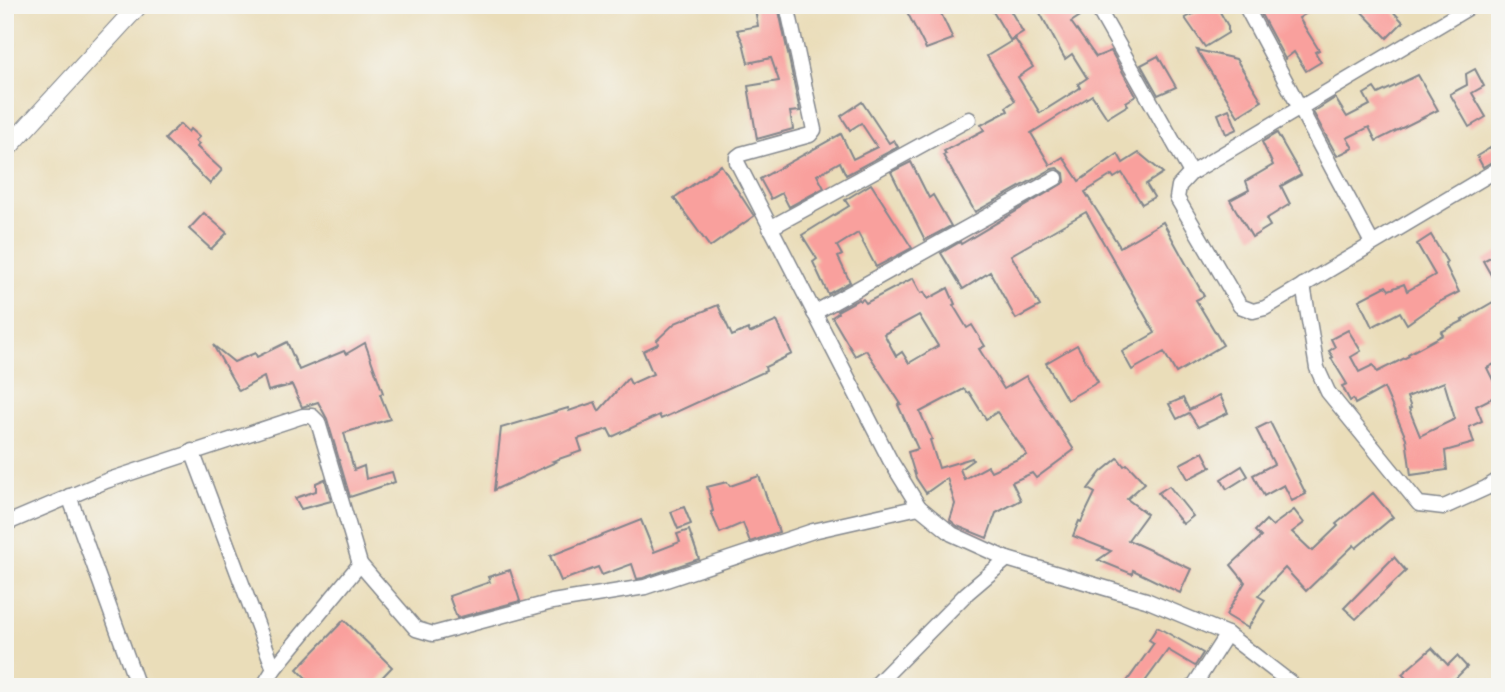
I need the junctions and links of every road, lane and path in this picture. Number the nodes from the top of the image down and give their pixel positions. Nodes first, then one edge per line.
1 (139, 5) edge
2 (787, 5) edge
3 (1097, 5) edge
4 (1245, 5) edge
5 (1473, 5) edge
6 (1300, 106) junction
7 (969, 119) dead end
8 (5, 151) edge
9 (1500, 168) edge
10 (1191, 173) junction
11 (1056, 178) dead end
12 (770, 228) junction
13 (1371, 243) junction
14 (1303, 285) junction
15 (814, 313) junction
16 (192, 451) junction
17 (1500, 479) edge
18 (69, 496) junction
19 (919, 507) junction
20 (5, 524) edge
21 (1007, 559) junction
22 (360, 564) junction
23 (1227, 634) junction
24 (274, 670) junction
25 (138, 687) edge
26 (263, 687) edge
27 (874, 687) edge
28 (1193, 687) edge
29 (1296, 687) edge

1 - 8 street
2 - 12 street
3 - 10 street
4 - 6 street
5 - 6 street
6 - 10 street
6 - 13 street
7 - 12 street
9 - 13 street
10 - 14 street
11 - 15 street
12 - 15 street
13 - 14 street
14 - 17 street
15 - 19 street
16 - 18 street
16 - 22 street
16 - 24 street
18 - 20 street
18 - 25 street
19 - 21 street
19 - 22 street
21 - 23 street
21 - 27 street
22 - 24 street
23 - 28 street
23 - 29 street
24 - 26 street

